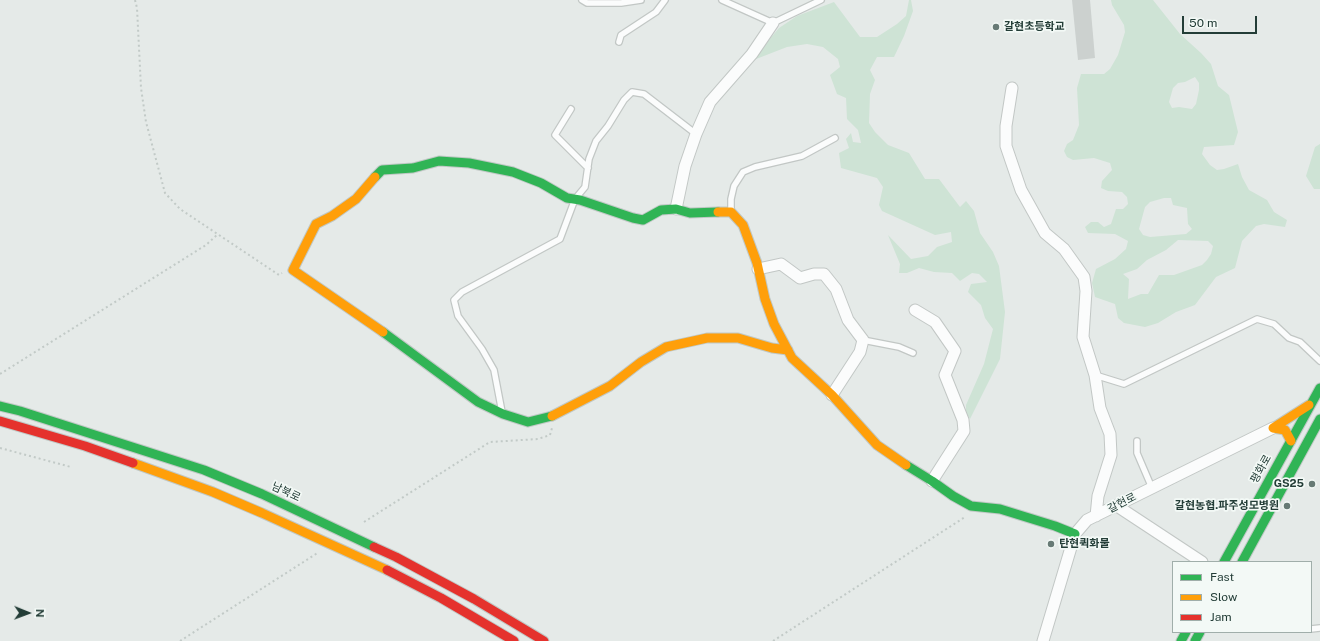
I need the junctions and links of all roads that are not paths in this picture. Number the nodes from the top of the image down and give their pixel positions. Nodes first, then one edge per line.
1 (582, 0) edge
2 (641, 0) edge
3 (665, 0) edge
4 (722, 0) edge
5 (822, 0) edge
6 (773, 23) junction
7 (619, 42) dead end
8 (1012, 88) dead end
9 (571, 109) dead end
10 (696, 134) junction
11 (835, 138) dead end
12 (588, 168) junction
13 (575, 199) junction
14 (676, 209) junction
15 (731, 212) junction
16 (758, 269) junction
17 (915, 310) dead end
18 (863, 340) junction
19 (788, 350) junction
20 (913, 352) dead end
21 (1320, 361) edge
22 (1095, 375) junction
23 (1320, 388) edge
24 (832, 395) junction
25 (1312, 404) junction
26 (0, 406) edge
27 (503, 414) junction
28 (1320, 419) edge
29 (0, 421) edge
30 (1273, 428) junction
31 (1137, 441) dead end
32 (1291, 441) junction
33 (932, 481) junction
34 (1152, 488) junction
35 (1117, 506) junction
36 (1096, 516) junction
37 (1075, 534) junction
38 (1200, 561) edge
39 (1225, 561) edge
40 (1243, 561) edge
41 (514, 641) edge
42 (544, 641) edge
43 (1043, 641) edge

1 - 2 lane
3 - 7 lane
4 - 6 lane
5 - 6 lane
6 - 10 street
8 - 22 street
9 - 12 lane
10 - 12 lane
10 - 14 street
11 - 15 lane
12 - 13 lane
13 - 14 main road
13 - 27 lane
13 - 27 main road
14 - 15 main road
15 - 16 main road
16 - 18 street
16 - 19 main road
17 - 33 street
18 - 20 lane
18 - 24 street
19 - 24 main road
19 - 27 main road
21 - 22 lane
22 - 36 street
23 - 25 main road, 평화로
24 - 33 main road
25 - 30 main road
25 - 32 main road, 평화로
26 - 42 main road, 남북로
28 - 40 main road
29 - 41 main road
30 - 32 main road
30 - 34 street, 갈현로
31 - 34 lane
32 - 39 main road, 평화로
33 - 37 main road
34 - 35 street, 갈현로
35 - 36 street, 갈현로
35 - 38 street
36 - 37 street, 갈현로
37 - 43 street, 갈현로

